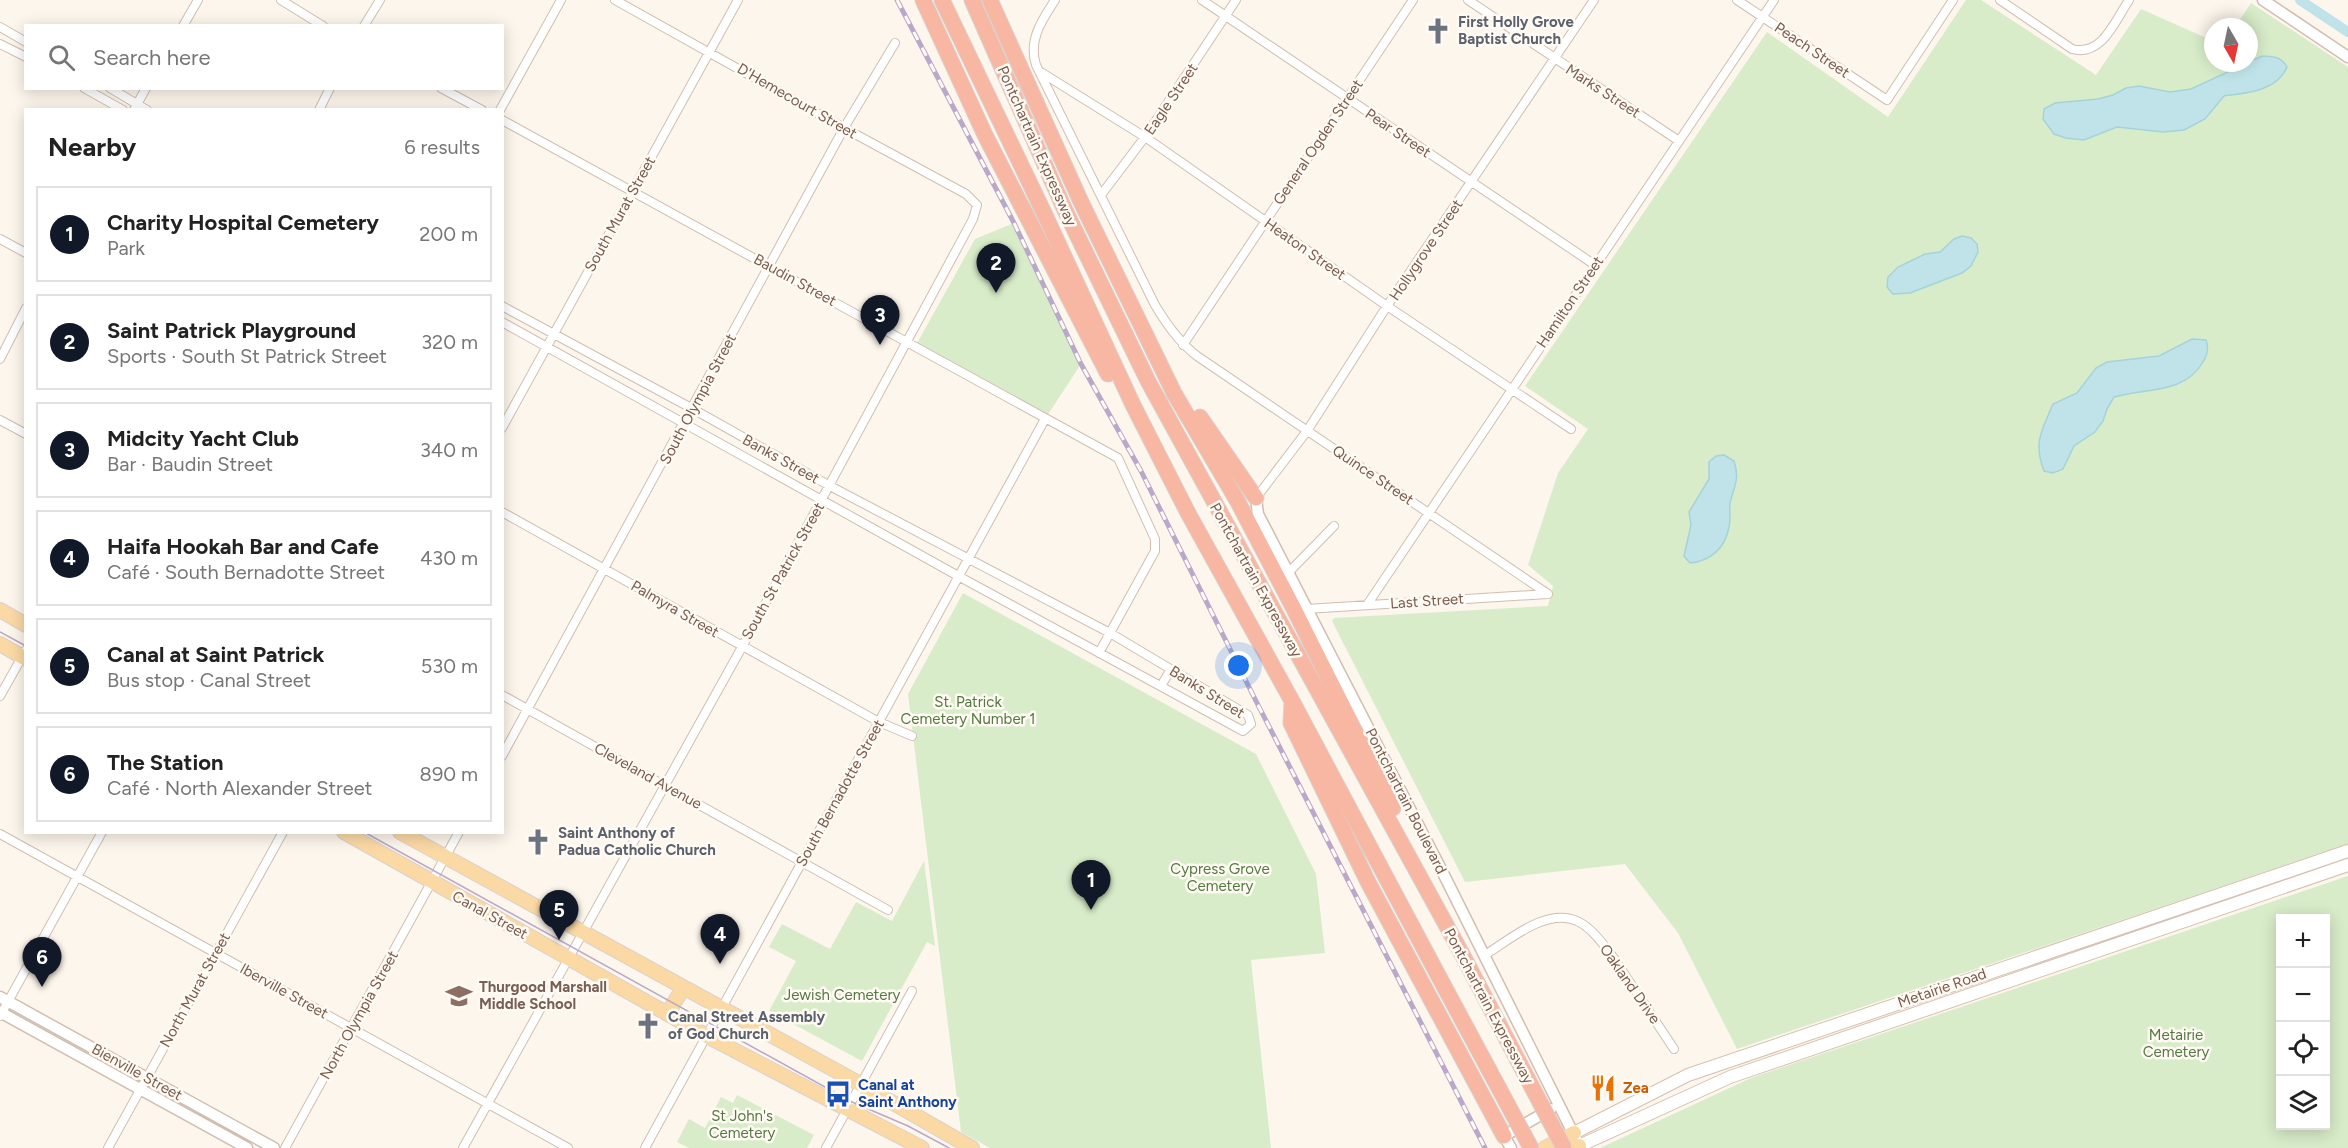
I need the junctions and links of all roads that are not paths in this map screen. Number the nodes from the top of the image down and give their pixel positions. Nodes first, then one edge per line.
1 (198, 0) edge
2 (282, 0) edge
3 (380, 0) edge
4 (561, 0) edge
5 (615, 0) edge
6 (738, 0) edge
7 (922, 0) edge
8 (942, 0) edge
9 (972, 0) edge
10 (990, 0) edge
11 (1055, 0) edge
12 (1202, 0) edge
13 (1236, 0) edge
14 (1413, 0) edge
15 (1468, 0) edge
16 (1594, 0) edge
17 (1737, 0) edge
18 (1774, 0) edge
19 (1953, 0) edge
20 (2000, 0) edge
21 (2129, 0) edge
22 (2263, 0) edge
23 (1226, 16) junction
24 (1763, 17) junction
25 (184, 24) edge
26 (320, 24) edge
27 (365, 24) edge
28 (0, 27) edge
29 (24, 41) edge
30 (895, 43) dead end
31 (0, 44) edge
32 (710, 51) junction
33 (24, 56) edge
34 (2348, 57) edge
35 (1554, 59) junction
36 (1038, 70) junction
37 (88, 90) edge
38 (113, 90) edge
39 (145, 90) edge
40 (329, 90) edge
41 (445, 90) edge
42 (1348, 99) junction
43 (136, 107) edge
44 (119, 108) edge
45 (320, 108) edge
46 (478, 108) edge
47 (501, 108) edge
48 (504, 121) edge
49 (844, 128) junction
50 (1145, 137) junction
51 (1679, 141) junction
52 (1472, 182) junction
53 (633, 190) junction
54 (1101, 195) junction
55 (977, 205) joint
56 (1264, 221) junction
57 (0, 238) edge
58 (24, 252) edge
59 (769, 265) junction
60 (1594, 265) junction
61 (1128, 297) junction
62 (1387, 306) junction
63 (504, 307) edge
64 (24, 312) edge
65 (504, 323) edge
66 (554, 335) junction
67 (907, 342) junction
68 (1183, 345) junction
69 (546, 348) junction
70 (0, 359) edge
71 (1512, 388) junction
72 (1133, 405) junction
73 (693, 409) junction
74 (1045, 419) junction
75 (0, 420) edge
76 (504, 424) edge
77 (685, 424) junction
78 (1571, 429) dead end
79 (1307, 430) junction
80 (24, 433) edge
81 (830, 486) junction
82 (1256, 498) junction
83 (822, 500) junction
84 (1429, 512) junction
85 (504, 513) edge
86 (1334, 526) dead end
87 (969, 560) junction
88 (605, 568) junction
89 (1288, 573) junction
90 (960, 577) junction
91 (1548, 594) joint
92 (1367, 605) junction
93 (1306, 609) junction
94 (0, 610) edge
95 (24, 624) edge
96 (1110, 633) junction
97 (0, 644) edge
98 (742, 647) junction
99 (1099, 653) junction
100 (24, 655) edge
101 (1171, 669) junction
102 (1161, 686) junction
103 (504, 695) edge
104 (0, 696) edge
105 (1292, 701) junction
106 (529, 709) junction
107 (879, 722) junction
108 (912, 736) dead end
109 (504, 753) edge
110 (663, 785) junction
111 (0, 834) edge
112 (101, 834) edge
113 (282, 834) edge
114 (404, 834) edge
115 (458, 834) edge
116 (365, 838) edge
117 (1402, 844) junction
118 (2348, 851) edge
119 (445, 857) junction
120 (802, 862) junction
121 (2348, 865) edge
122 (77, 878) junction
123 (431, 882) junction
124 (888, 910) dead end
125 (583, 932) junction
126 (215, 953) junction
127 (1485, 955) junction
128 (568, 958) junction
129 (683, 988) junction
130 (912, 992) dead end
131 (4, 999) edge
132 (722, 1010) junction
133 (668, 1013) junction
134 (1, 1014) edge
135 (352, 1028) junction
136 (708, 1036) junction
137 (1674, 1049) dead end
138 (1688, 1075) junction
139 (147, 1078) junction
140 (861, 1085) junction
141 (140, 1089) junction
142 (1696, 1093) junction
143 (488, 1104) junction
144 (1559, 1104) junction
145 (847, 1111) junction
146 (1574, 1133) junction
147 (1508, 1142) edge
148 (108, 1148) edge
149 (247, 1148) edge
150 (274, 1148) edge
151 (285, 1148) edge
152 (463, 1148) edge
153 (568, 1148) edge
154 (645, 1148) edge
155 (826, 1148) edge
156 (922, 1148) edge
157 (972, 1148) edge
158 (1530, 1148) edge
159 (1545, 1148) edge
160 (1574, 1148) edge

1 - 25 street
2 - 26 street
3 - 27 street
4 - 47 street
5 - 32 street, D'Hemecourt Street
6 - 32 street, South Murat Street
7 - 72 highway
8 - 72 highway, Pontchartrain Expressway
9 - 117 highway, Pontchartrain Expressway
10 - 61 highway
11 - 36 street, Quince Street
12 - 23 street, Pear Street
13 - 23 street, Eagle Street
14 - 42 street, General Ogden Street
15 - 35 street, Marks Street
16 - 35 street, Hollygrove Street
17 - 24 street, Peach Street
18 - 24 street, Hamilton Street
19 - 24 street, Peach Street
20 - 21 street
22 - 34 street
23 - 42 street, Pear Street
23 - 50 street, Eagle Street
24 - 51 street, Hamilton Street
28 - 29 street
30 - 49 street, South Olympia Street
31 - 33 street
32 - 49 street, D'Hemecourt Street
32 - 53 street, South Murat Street
35 - 51 street, Marks Street
35 - 52 street, Hollygrove Street
36 - 50 street, Heaton Street
36 - 54 street, Quince Street
37 - 44 street
38 - 43 street
39 - 43 street
40 - 45 street
41 - 46 street
42 - 52 street, Pear Street
42 - 56 street, General Ogden Street
48 - 53 street, Baudin Street
49 - 55 street, D'Hemecourt Street
49 - 59 street, South Olympia Street
50 - 54 street, Eagle Street
50 - 56 street, Heaton Street
51 - 60 street, Hamilton Street
52 - 60 street, Pear Street
52 - 62 street, Hollygrove Street
53 - 59 street, Baudin Street
53 - 66 street, South Murat Street
54 - 68 street, Quince Street
55 - 67 street, South St Patrick Street
56 - 62 street, Heaton Street
56 - 68 street, General Ogden Street
57 - 58 street
59 - 67 street, Baudin Street
59 - 73 street, South Olympia Street
60 - 71 street, Hamilton Street
61 - 82 highway
61 - 117 highway
62 - 71 street, Heaton Street
62 - 79 street, Hollygrove Street
63 - 66 street, Banks Street
64 - 70 street
65 - 69 street, Banks Street
66 - 69 street, South Murat Street
66 - 73 street, Banks Street
67 - 74 street, Baudin Street
67 - 81 street, South St Patrick Street
68 - 79 street, Quince Street
69 - 76 street, South Murat Street
69 - 77 street, Banks Street
71 - 78 street, Heaton Street
71 - 84 street, Hamilton Street
72 - 105 highway, Pontchartrain Expressway
73 - 77 street, South Olympia Street
73 - 81 street, Banks Street
74 - 87 street, South Bernadotte Street
74 - 96 street, Baudin Street
75 - 80 street
77 - 83 street, Banks Street
77 - 88 street, South Olympia Street
79 - 82 street, Hollygrove Street
79 - 84 street, Quince Street
81 - 83 street, South St Patrick Street
81 - 87 street, Banks Street
82 - 89 street, Pontchartrain Boulevard
83 - 90 street, Banks Street
83 - 98 street, South St Patrick Street
84 - 91 street, Quince Street
84 - 92 street, Hamilton Street
85 - 88 street, Palmyra Street
86 - 89 street
87 - 90 street, South Bernadotte Street
87 - 96 street, Banks Street
88 - 98 street, Palmyra Street
88 - 106 street, South Olympia Street
89 - 93 street, Pontchartrain Boulevard
90 - 99 street, Banks Street
90 - 107 street, South Bernadotte Street
91 - 92 street, Last Street
92 - 93 street, Last Street
93 - 127 street, Pontchartrain Boulevard
94 - 95 main road
96 - 99 street
96 - 101 street, Banks Street
97 - 100 main road
98 - 107 street, Palmyra Street
98 - 110 street, South St Patrick Street
99 - 102 street, Banks Street
100 - 104 street
101 - 102 street
101 - 102 street, Banks Street
103 - 106 street, Cleveland Avenue
105 - 147 highway
105 - 158 highway, Pontchartrain Expressway, bridge
106 - 109 street, South Olympia Street
106 - 110 street, Cleveland Avenue
107 - 108 street, Palmyra Street
107 - 120 street, South Bernadotte Street
110 - 120 street, Cleveland Avenue
110 - 125 street, South St Patrick Street
111 - 122 street, Iberville Street
112 - 122 street
113 - 126 street, North Murat Street
114 - 119 main road, Canal Street
115 - 119 street
116 - 123 main road, Canal Street
117 - 160 highway, Pontchartrain Expressway, bridge
118 - 138 main road, Metairie Road
119 - 123 street, North Olympia Street
119 - 125 main road, Canal Street
120 - 124 street, Cleveland Avenue
120 - 132 street, South Bernadotte Street
121 - 142 main road, Metairie Road
122 - 126 street, Iberville Street
122 - 131 street
123 - 128 main road, Canal Street
123 - 135 street, North Olympia Street
125 - 128 street, South St Patrick Street
125 - 129 main road, Canal Street
126 - 135 street, Iberville Street
126 - 139 street, North Murat Street
127 - 137 street, Oakland Drive
127 - 144 street, Pontchartrain Boulevard
128 - 133 main road, Canal Street
128 - 143 street, South St Patrick Street
129 - 132 main road, Canal Street
129 - 133 main road
130 - 140 street
131 - 134 street
131 - 139 street, Bienville Street
132 - 136 street, South Bernadotte Street
132 - 140 main road, Canal Street
133 - 136 main road, Canal Street
134 - 141 street, Bienville Street
135 - 143 street, Iberville Street
135 - 151 street, North Olympia Street
136 - 145 main road, Canal Street
136 - 154 street, South Bernadotte Street
138 - 142 street
138 - 146 main road, Metairie Road
139 - 141 street, North Murat Street
139 - 150 street, Bienville Street
140 - 145 street
140 - 157 main road, Canal Street
141 - 148 street, North Murat Street
141 - 149 street, Bienville Street
142 - 160 main road, Metairie Road
143 - 152 street, South St Patrick Street
143 - 153 street, Iberville Street
144 - 146 street, Pontchartrain Boulevard
144 - 147 street
145 - 155 street
145 - 156 main road, Canal Street
146 - 159 main road, Metairie Road
146 - 160 street, Pontchartrain Boulevard

